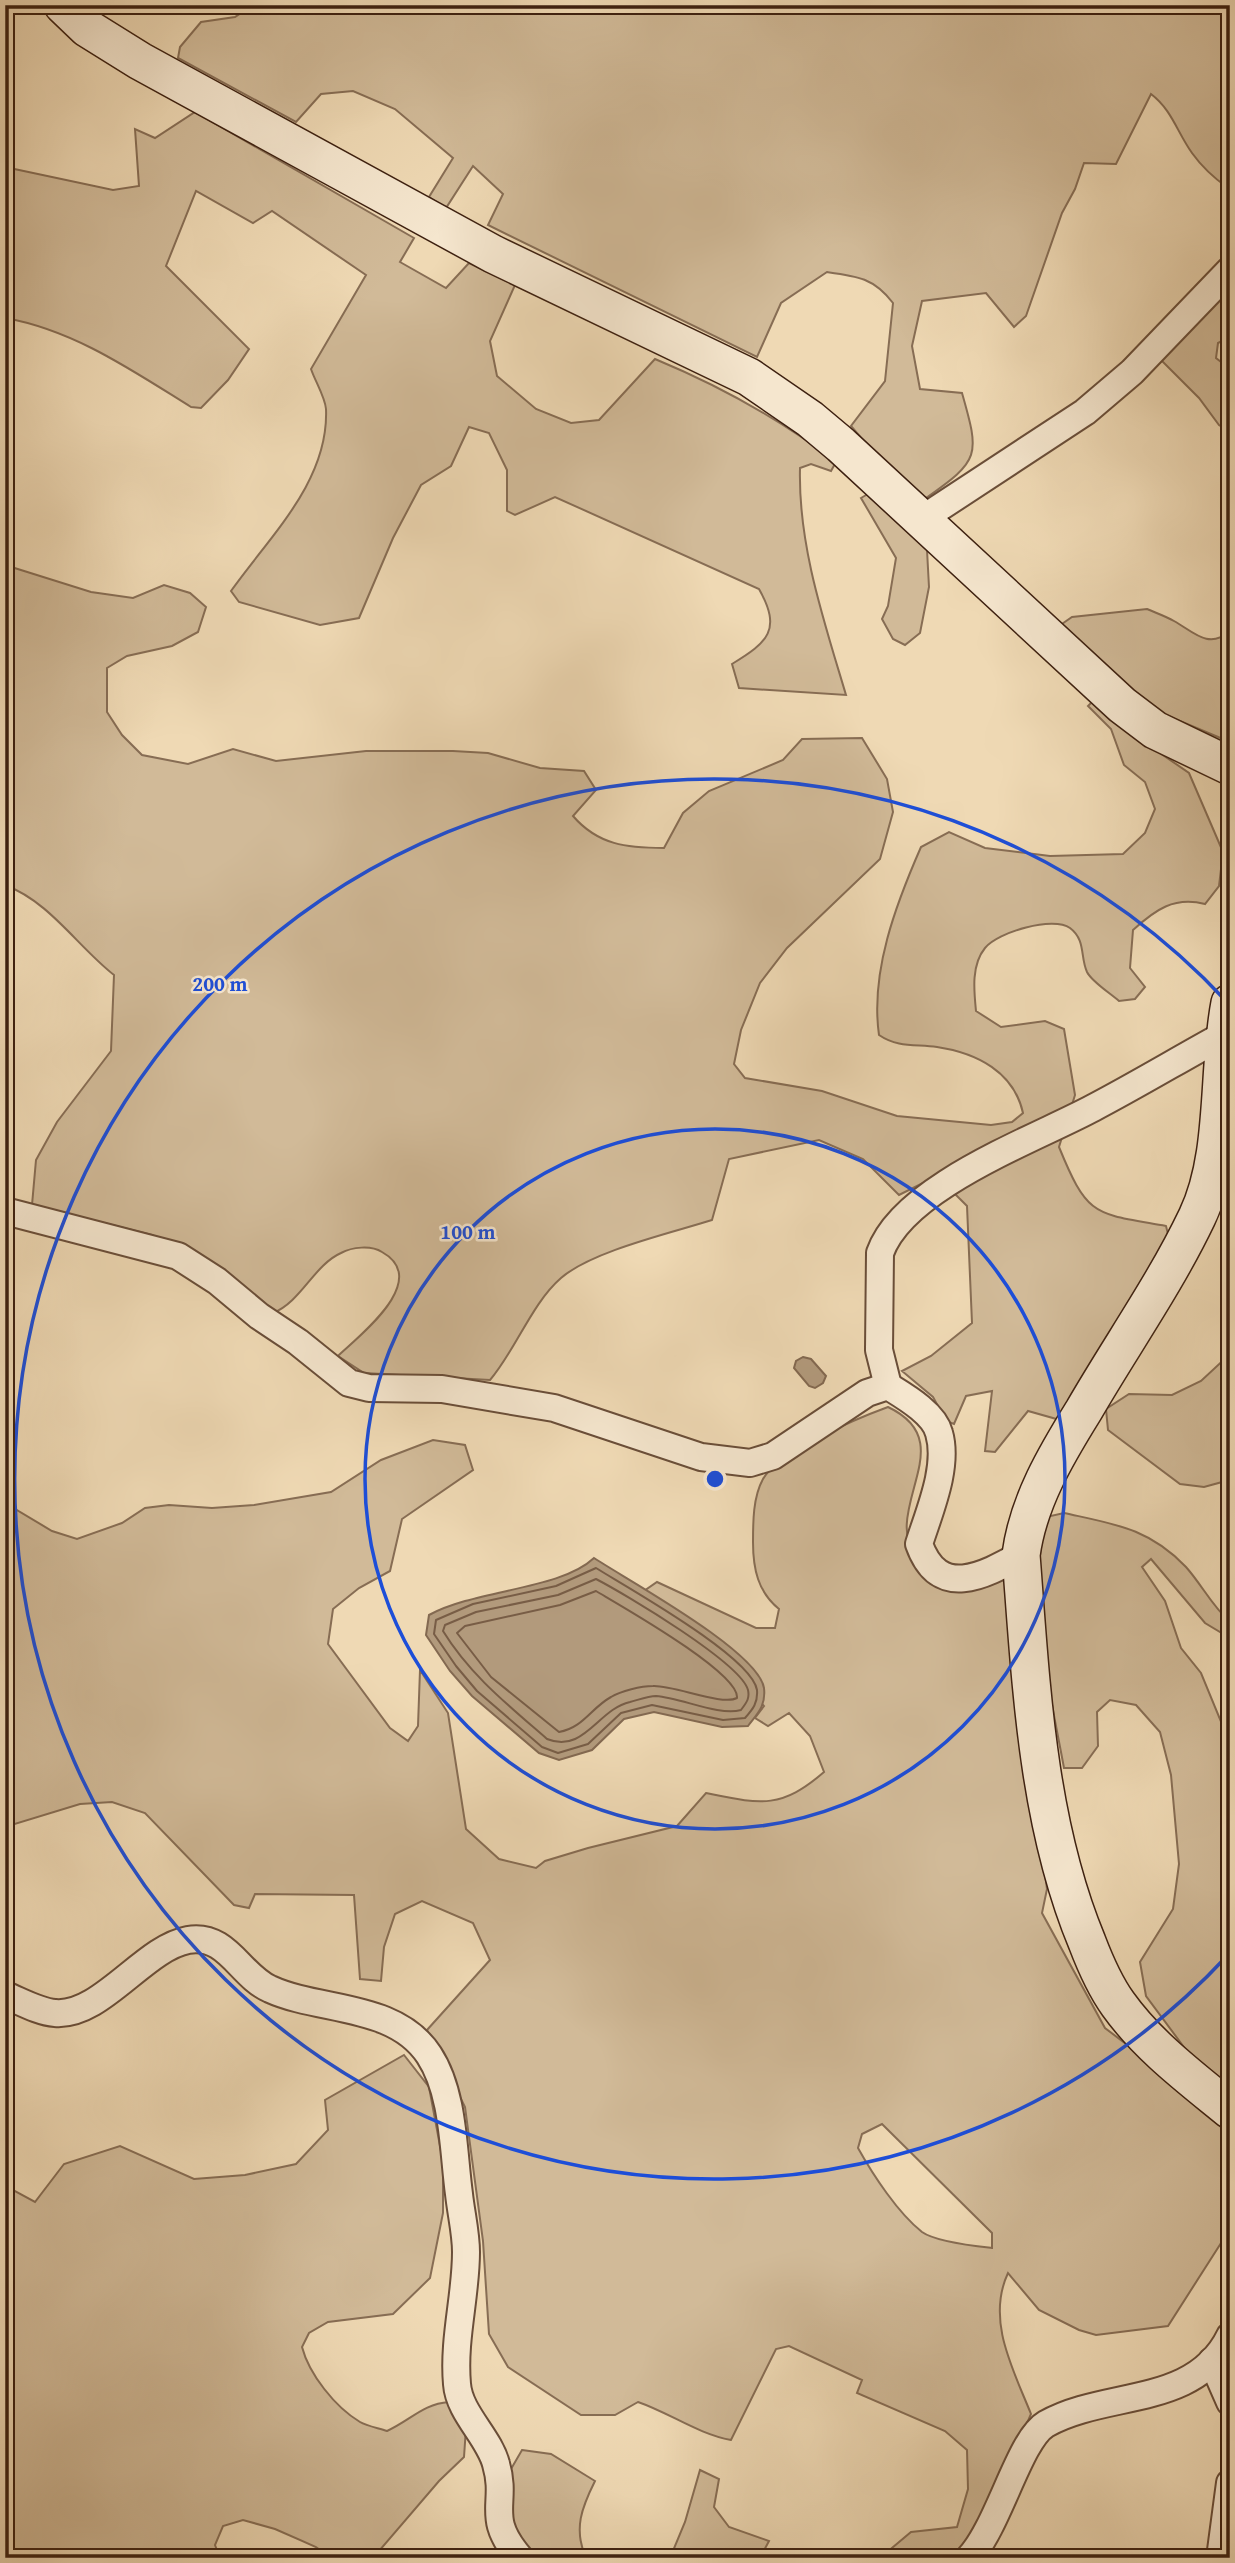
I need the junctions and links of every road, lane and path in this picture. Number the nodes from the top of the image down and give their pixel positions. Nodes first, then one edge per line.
1 (62, 5) edge
2 (1230, 270) edge
3 (922, 519) junction
4 (1230, 766) edge
5 (1227, 1019) edge
6 (5, 1211) edge
7 (888, 1386) junction
8 (1021, 1555) junction
9 (5, 1995) edge
10 (1230, 2110) edge
11 (1230, 2336) edge
12 (1212, 2361) junction
13 (1230, 2402) edge
14 (1230, 2483) edge
15 (520, 2558) edge
16 (969, 2558) edge
17 (1220, 2558) edge

1 - 3 street
2 - 3 street
3 - 4 street
5 - 7 street
5 - 8 street
6 - 7 street
7 - 8 street
8 - 10 street
9 - 15 street
11 - 12 street
12 - 13 street
12 - 16 street
14 - 17 street

